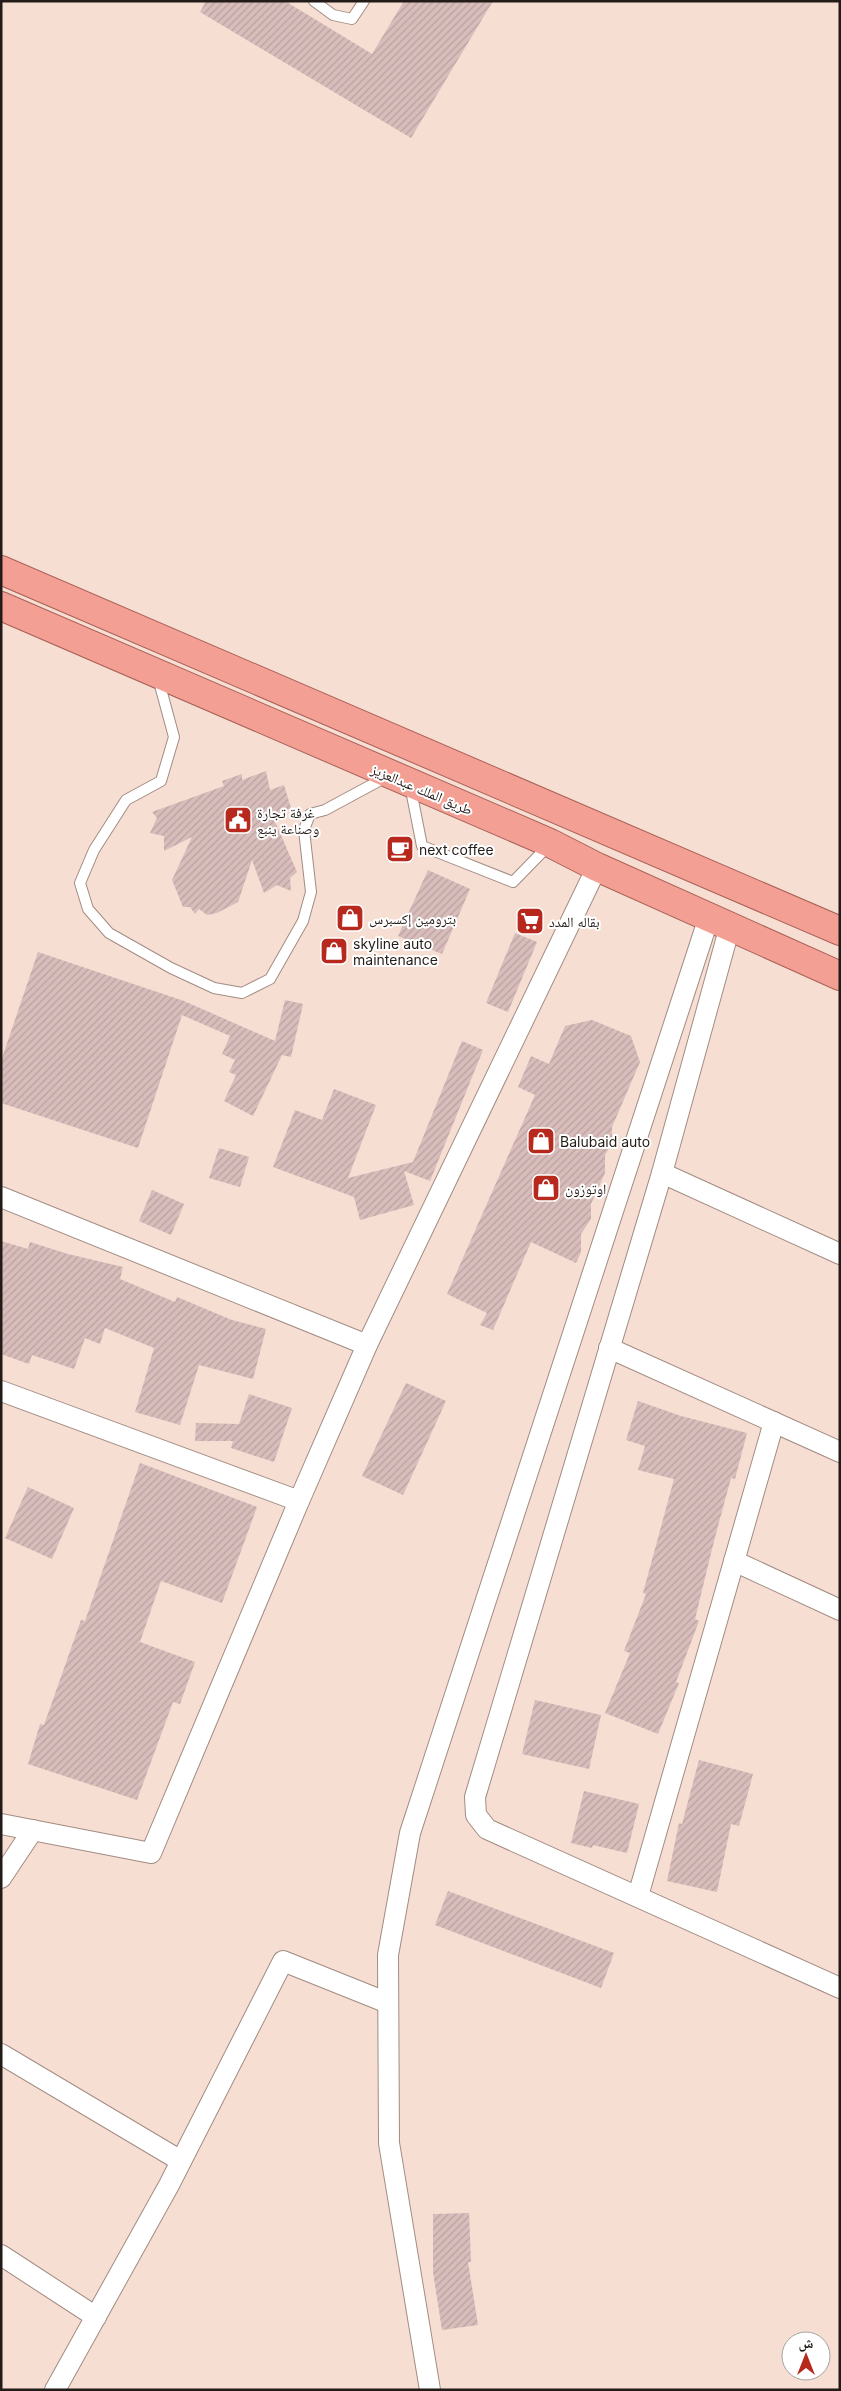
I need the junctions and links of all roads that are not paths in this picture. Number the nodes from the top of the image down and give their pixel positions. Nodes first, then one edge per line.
1 (314, 1) edge
2 (364, 1) edge
3 (1, 570) edge
4 (1, 606) edge
5 (157, 674) junction
6 (399, 780) junction
7 (550, 843) junction
8 (596, 867) junction
9 (720, 922) junction
10 (840, 931) edge
11 (840, 976) edge
12 (662, 1173) junction
13 (1, 1198) edge
14 (840, 1254) edge
15 (368, 1345) junction
16 (609, 1348) junction
17 (1, 1391) edge
18 (774, 1422) junction
19 (840, 1452) edge
20 (299, 1501) junction
21 (734, 1561) junction
22 (840, 1610) edge
23 (1, 1824) edge
24 (33, 1830) junction
25 (1, 1878) edge
26 (638, 1896) junction
27 (840, 1988) edge
28 (388, 2003) junction
29 (1, 2054) edge
30 (181, 2161) junction
31 (1, 2255) edge
32 (96, 2317) junction
33 (55, 2390) edge
34 (430, 2390) edge

1 - 2 lane
3 - 10 highway
4 - 5 highway, طريق الملك عبدالعزيز
5 - 6 highway, طريق الملك عبدالعزيز
5 - 6 lane
6 - 7 highway, طريق الملك عبدالعزيز
6 - 7 lane
7 - 8 highway, طريق الملك عبدالعزيز
8 - 9 highway, طريق الملك عبدالعزيز
8 - 15 street
9 - 11 highway, طريق الملك عبدالعزيز
9 - 12 street
9 - 28 street
12 - 14 street
12 - 16 street
13 - 15 street
15 - 20 street
16 - 18 street
16 - 26 street
17 - 20 street
18 - 19 street
18 - 21 street
20 - 24 street
21 - 22 street
21 - 26 street
23 - 24 street
24 - 25 street
26 - 27 street
28 - 30 street
28 - 34 street
29 - 30 street
30 - 32 street
31 - 32 street
32 - 33 street

